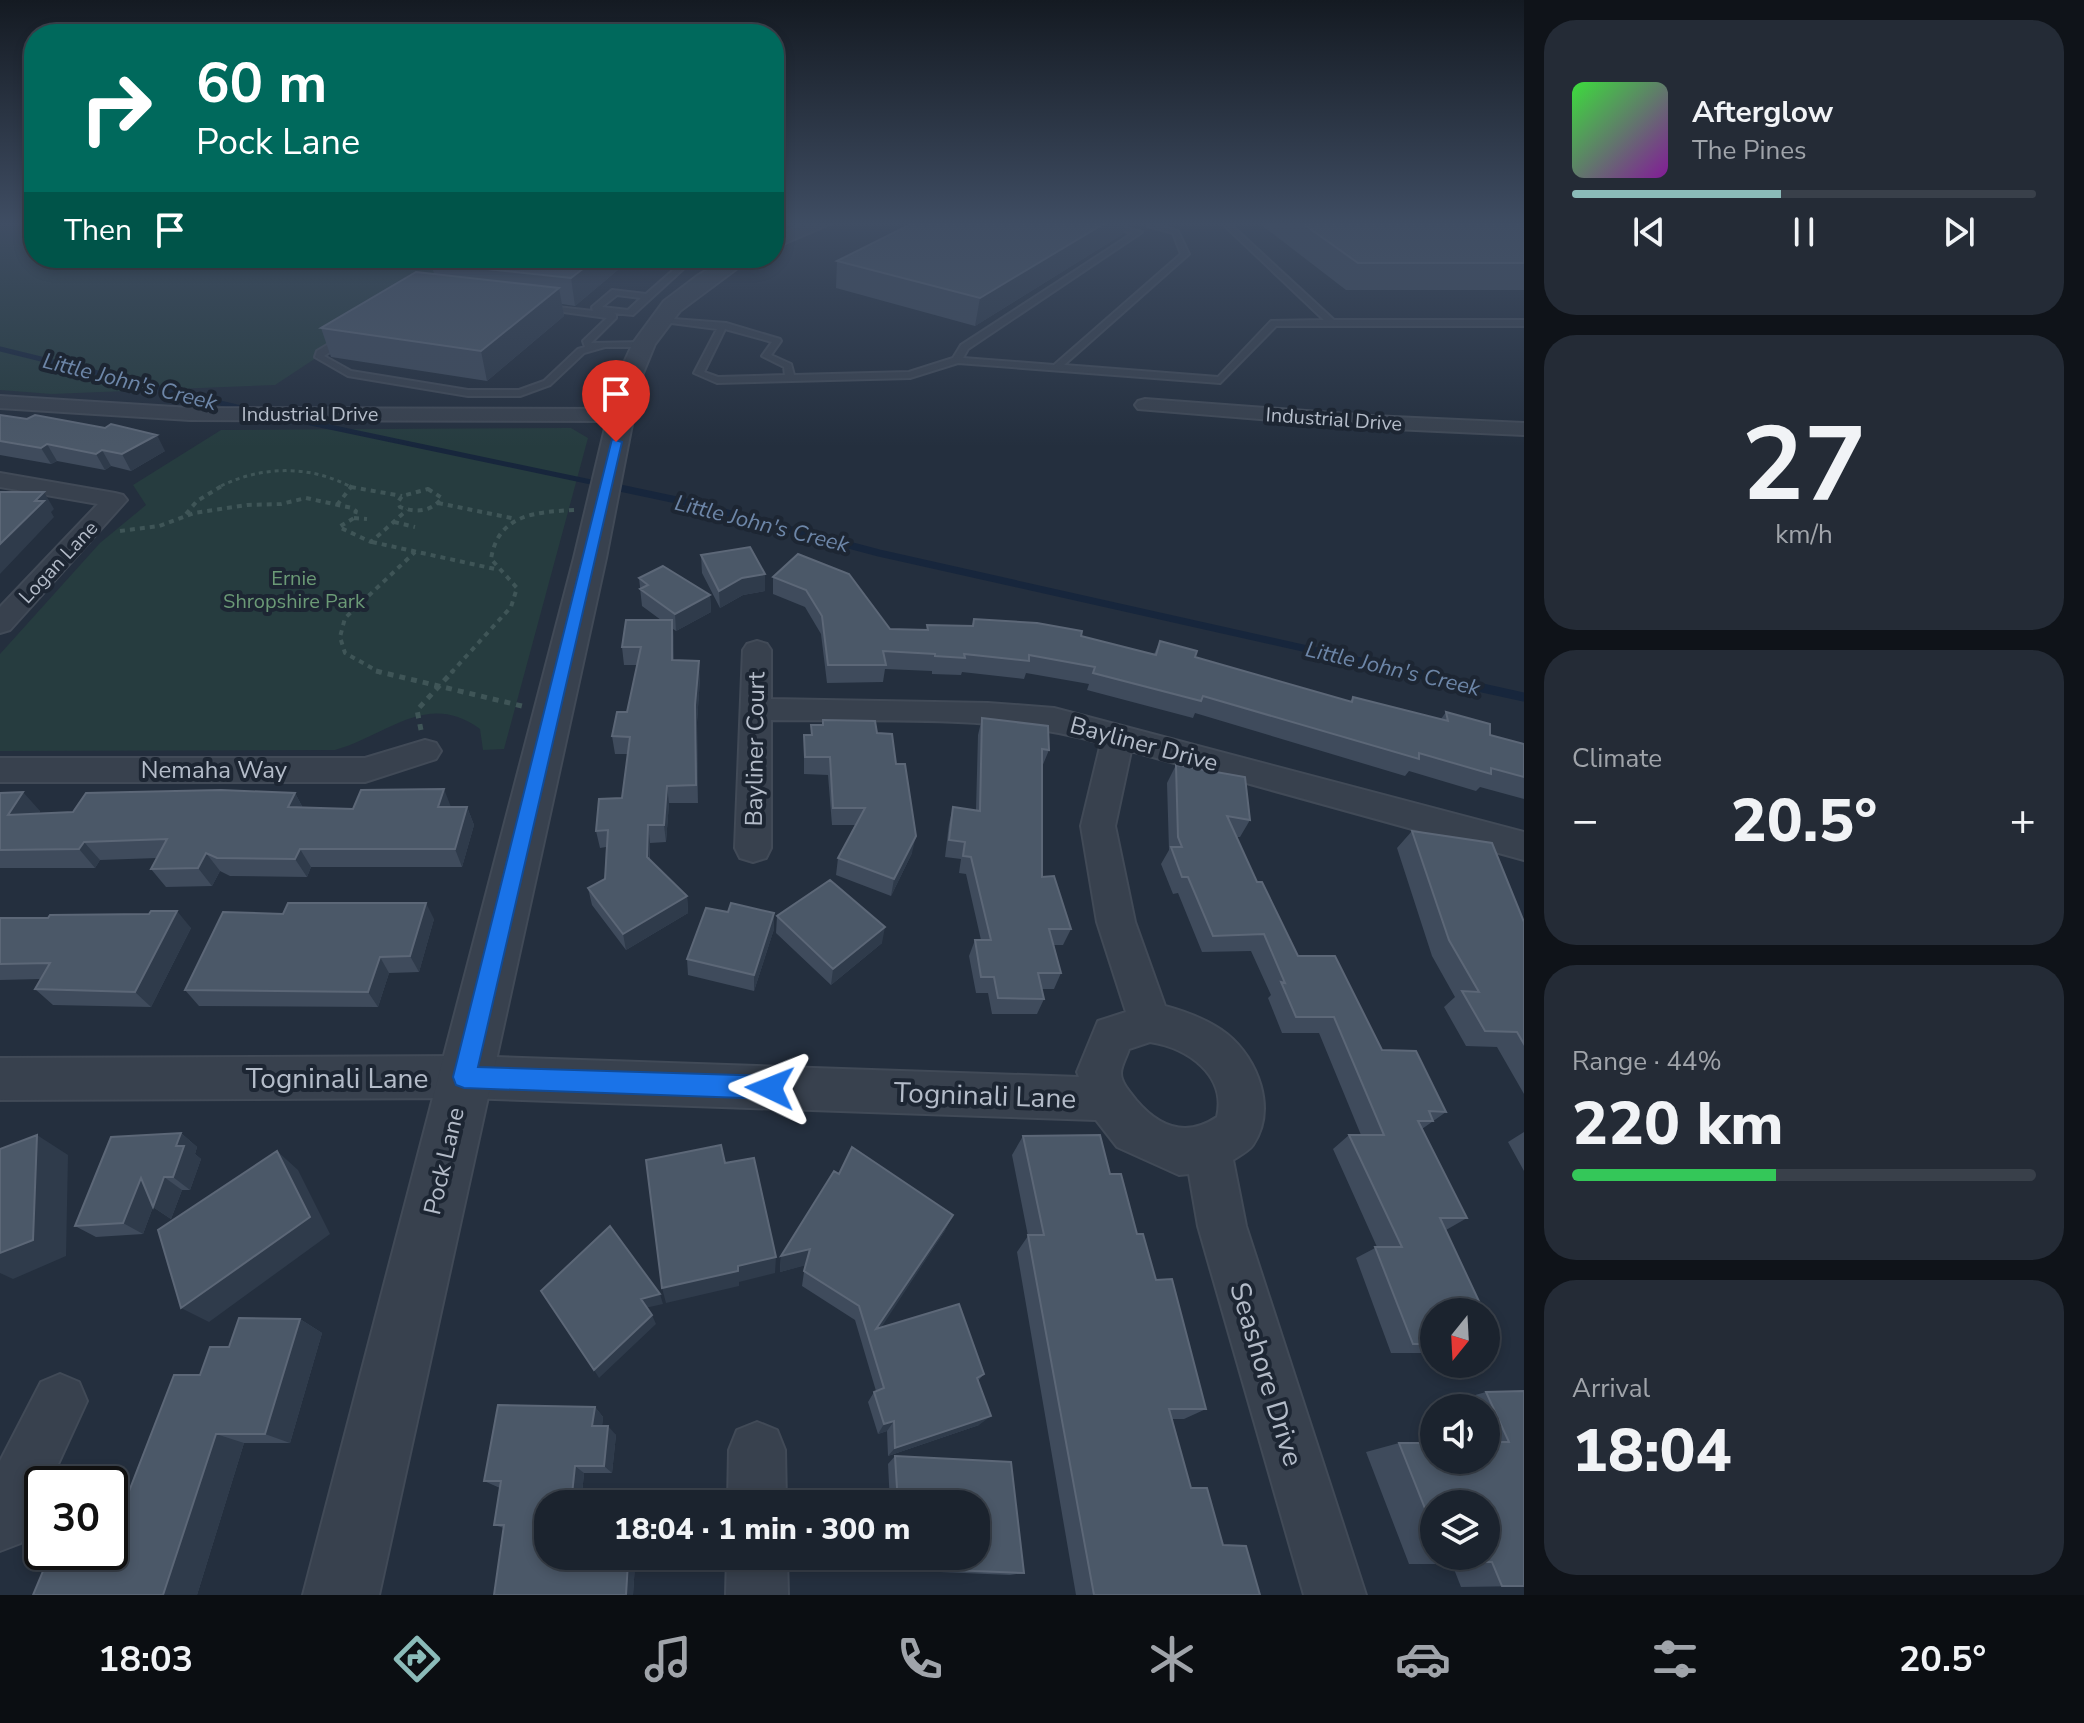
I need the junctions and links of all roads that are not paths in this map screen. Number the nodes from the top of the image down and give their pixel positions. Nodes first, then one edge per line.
1 (609, 297) edge
2 (648, 297) edge
3 (685, 297) edge
4 (1039, 297) edge
5 (1136, 297) edge
6 (1305, 297) edge
7 (530, 306) edge
8 (660, 321) junction
9 (1332, 323) junction
10 (1524, 323) edge
11 (722, 327) junction
12 (360, 328) edge
13 (643, 345) junction
14 (592, 348) junction
15 (957, 360) junction
16 (1057, 367) junction
17 (790, 378) junction
18 (0, 402) edge
19 (1145, 405) dead end
20 (621, 415) junction
21 (1524, 429) edge
22 (0, 480) edge
23 (0, 624) edge
24 (757, 650) dead end
25 (754, 709) junction
26 (1118, 737) junction
27 (425, 751) road end
28 (0, 770) edge
29 (1524, 846) edge
30 (753, 848) dead end
31 (1150, 1023) junction
32 (464, 1077) junction
33 (0, 1079) edge
34 (1107, 1099) junction
35 (1208, 1150) junction
36 (60, 1401) dead end
37 (0, 1522) edge
38 (757, 1570) edge
39 (341, 1595) edge
40 (757, 1595) edge
41 (1335, 1595) edge

1 - 2 lane
3 - 8 street, Pock Lane
4 - 15 lane
5 - 16 lane
6 - 9 lane
7 - 14 lane
8 - 11 lane
8 - 13 street, Pock Lane
9 - 10 lane
9 - 16 lane
11 - 17 lane
11 - 17 lane
12 - 14 lane
13 - 14 lane
13 - 20 street, Pock Lane
15 - 16 lane
15 - 17 lane
18 - 20 street, Industrial Drive
19 - 21 street, Industrial Drive
20 - 32 street, Pock Lane
22 - 23 street, Logan Lane
24 - 25 street, Bayliner Court
25 - 26 street, Bayliner Drive
25 - 30 street, Bayliner Court
26 - 29 street, Bayliner Drive
26 - 31 street
27 - 28 street, Nemaha Way
31 - 34 street
31 - 35 street
32 - 33 street, Togninali Lane
32 - 34 street, Togninali Lane
32 - 39 street, Pock Lane
34 - 35 street
35 - 41 street, Seashore Drive
36 - 37 street
38 - 40 street

